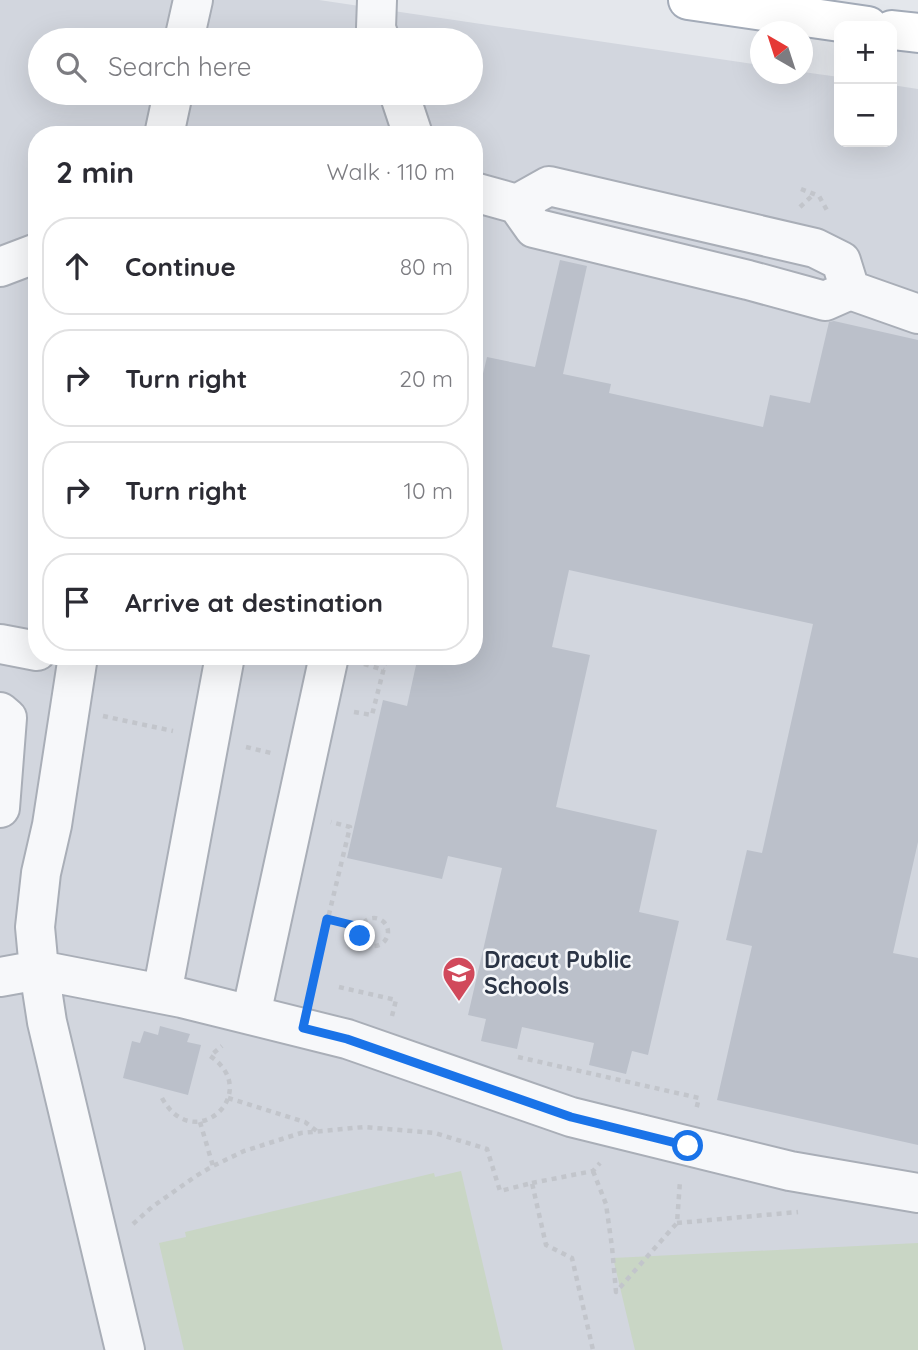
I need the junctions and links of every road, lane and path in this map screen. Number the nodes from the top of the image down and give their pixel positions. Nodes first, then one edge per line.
1 (193, 0) edge
2 (377, 0) edge
3 (688, 0) edge
4 (790, 7) edge
5 (847, 21) edge
6 (187, 28) edge
7 (376, 28) edge
8 (897, 31) edge
9 (918, 33) edge
10 (170, 105) edge
11 (403, 105) edge
12 (166, 126) edge
13 (410, 126) edge
14 (483, 195) edge
15 (28, 256) edge
16 (0, 267) edge
17 (918, 314) edge
18 (0, 644) edge
19 (28, 649) edge
20 (72, 665) edge
21 (223, 665) edge
22 (327, 665) edge
23 (385, 665) edge
24 (345, 711) dead end
25 (0, 712) edge
26 (102, 716) dead end
27 (178, 732) dead end
28 (238, 746) dead end
29 (282, 755) dead end
30 (0, 808) edge
31 (320, 820) dead end
32 (327, 919) junction
33 (360, 927) junction
34 (39, 970) junction
35 (0, 977) edge
36 (339, 987) dead end
37 (162, 994) junction
38 (251, 1015) junction
39 (390, 1024) dead end
40 (303, 1028) junction
41 (512, 1055) dead end
42 (210, 1056) dead end
43 (162, 1098) dead end
44 (228, 1098) junction
45 (695, 1118) dead end
46 (200, 1122) junction
47 (318, 1132) junction
48 (605, 1156) dead end
49 (213, 1166) junction
50 (593, 1171) junction
51 (680, 1175) dead end
52 (532, 1183) junction
53 (918, 1193) edge
54 (811, 1211) dead end
55 (677, 1223) junction
56 (129, 1228) dead end
57 (125, 1350) edge
58 (593, 1350) edge

1 - 6 lane
2 - 7 lane
3 - 4 main road
4 - 5 main road
8 - 9 main road
10 - 12 lane
11 - 13 lane
14 - 17 lane
15 - 16 lane
18 - 19 lane
20 - 34 lane
21 - 37 lane
22 - 38 lane
23 - 24 path
25 - 30 lane
26 - 27 path
28 - 29 path
31 - 32 path
32 - 33 path
32 - 40 path
33 - 33 path
34 - 35 lane
34 - 37 lane
34 - 57 lane
36 - 39 path
37 - 38 lane
38 - 40 lane
40 - 53 lane
41 - 45 path
42 - 44 path
43 - 46 path
44 - 46 path
44 - 47 path
46 - 49 path
47 - 49 path
47 - 52 path
48 - 50 path
49 - 56 path
50 - 52 path
50 - 55 path
51 - 55 path
52 - 58 path
54 - 55 path

